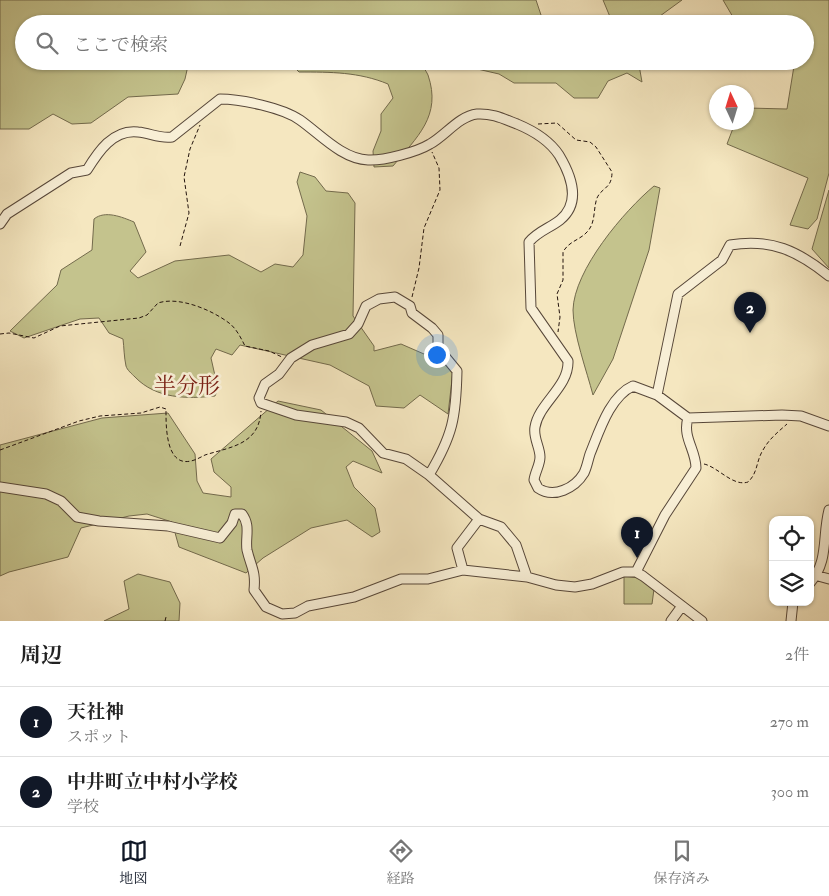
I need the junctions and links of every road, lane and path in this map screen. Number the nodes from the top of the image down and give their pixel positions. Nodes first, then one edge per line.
1 (200, 124) dead end
2 (527, 128) junction
3 (429, 145) junction
4 (0, 224) edge
5 (180, 246) dead end
6 (829, 276) edge
7 (410, 306) junction
8 (0, 334) edge
9 (560, 336) dead end
10 (289, 360) junction
11 (657, 395) junction
12 (261, 403) junction
13 (795, 416) junction
14 (688, 418) junction
15 (829, 426) edge
16 (0, 450) edge
17 (696, 465) junction
18 (429, 475) junction
19 (0, 487) edge
20 (829, 510) edge
21 (479, 518) junction
22 (829, 518) edge
23 (464, 570) junction
24 (636, 572) junction
25 (818, 576) junction
26 (527, 577) junction
27 (829, 579) edge
28 (814, 580) edge
29 (682, 606) junction
30 (793, 606) edge
31 (166, 617) dead end
32 (165, 621) edge
33 (671, 621) edge
34 (702, 621) edge
35 (791, 621) edge

1 - 5 path
2 - 3 street
2 - 9 path
2 - 11 street
3 - 4 street
3 - 7 path
6 - 11 street
7 - 10 street
7 - 18 street
8 - 10 path
10 - 12 street
11 - 14 street
12 - 16 path
12 - 18 street
13 - 14 street
13 - 15 street
13 - 17 path
14 - 17 street
17 - 24 street
18 - 21 street
19 - 23 street
20 - 22 street
21 - 23 street
21 - 26 street
22 - 25 street
23 - 26 street
24 - 26 street
24 - 29 street
25 - 27 street
25 - 28 street
29 - 33 street
29 - 34 street
30 - 35 street
31 - 32 path

